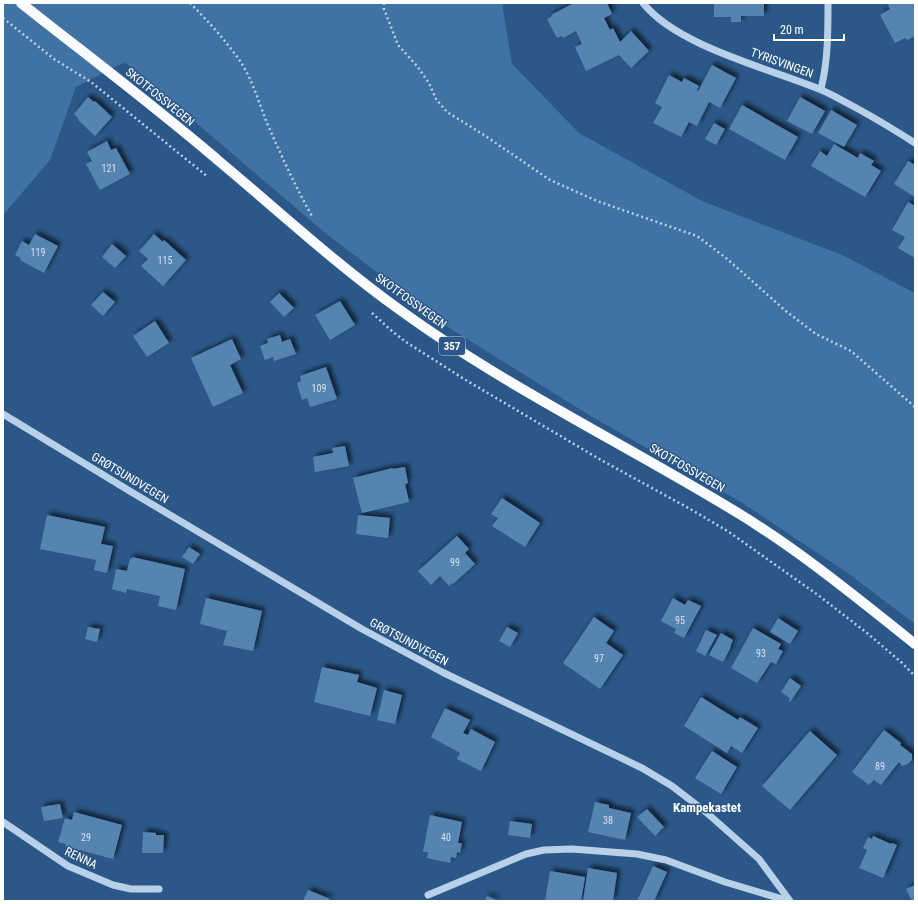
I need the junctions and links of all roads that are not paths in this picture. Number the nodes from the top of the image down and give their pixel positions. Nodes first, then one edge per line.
1 (21, 3) edge
2 (643, 3) edge
3 (828, 3) edge
4 (821, 90) junction
5 (915, 143) edge
6 (3, 414) edge
7 (915, 644) edge
8 (3, 822) edge
9 (159, 889) dead end
10 (428, 896) dead end
11 (790, 901) edge

1 - 7 main road, SKOTFOSSVEGEN / 357
2 - 4 street, TYRISVINGEN
3 - 4 street
4 - 5 street, TYRISVINGEN
6 - 11 street, GRØTSUNDVEGEN
8 - 9 street, RENNA
10 - 11 street

